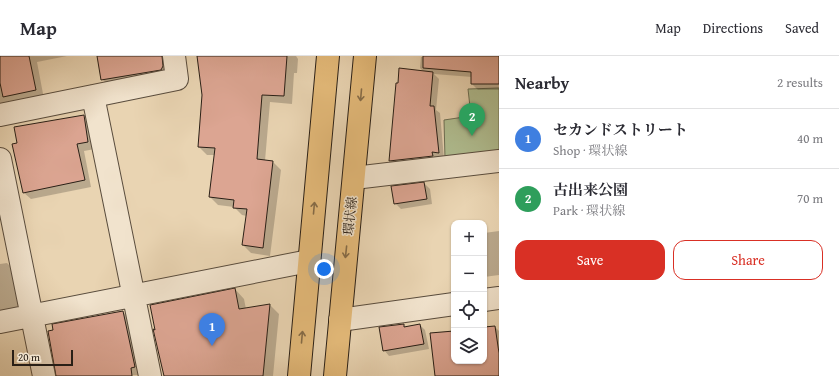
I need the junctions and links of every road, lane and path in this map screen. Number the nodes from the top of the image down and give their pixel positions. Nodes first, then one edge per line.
1 (174, 56) edge
2 (328, 56) edge
3 (365, 56) edge
4 (93, 96) junction
5 (0, 114) edge
6 (0, 158) edge
7 (499, 161) edge
8 (354, 178) junction
9 (309, 261) junction
10 (134, 297) junction
11 (499, 298) edge
12 (487, 300) edge
13 (451, 304) edge
14 (32, 315) junction
15 (340, 320) junction
16 (0, 322) edge
17 (44, 376) edge
18 (150, 376) edge
19 (298, 376) edge
20 (335, 376) edge

1 - 4 street
9 -> 2 main road
3 -> 8 main road, 環状線
4 - 5 street
4 - 10 street
6 - 14 street
7 - 8 street
8 -> 15 main road, 環状線
9 - 10 street
19 -> 9 main road
10 - 14 street
10 - 18 street
11 - 12 street
13 - 15 street
14 - 16 street
14 - 17 street
15 - 20 main road, 環状線

